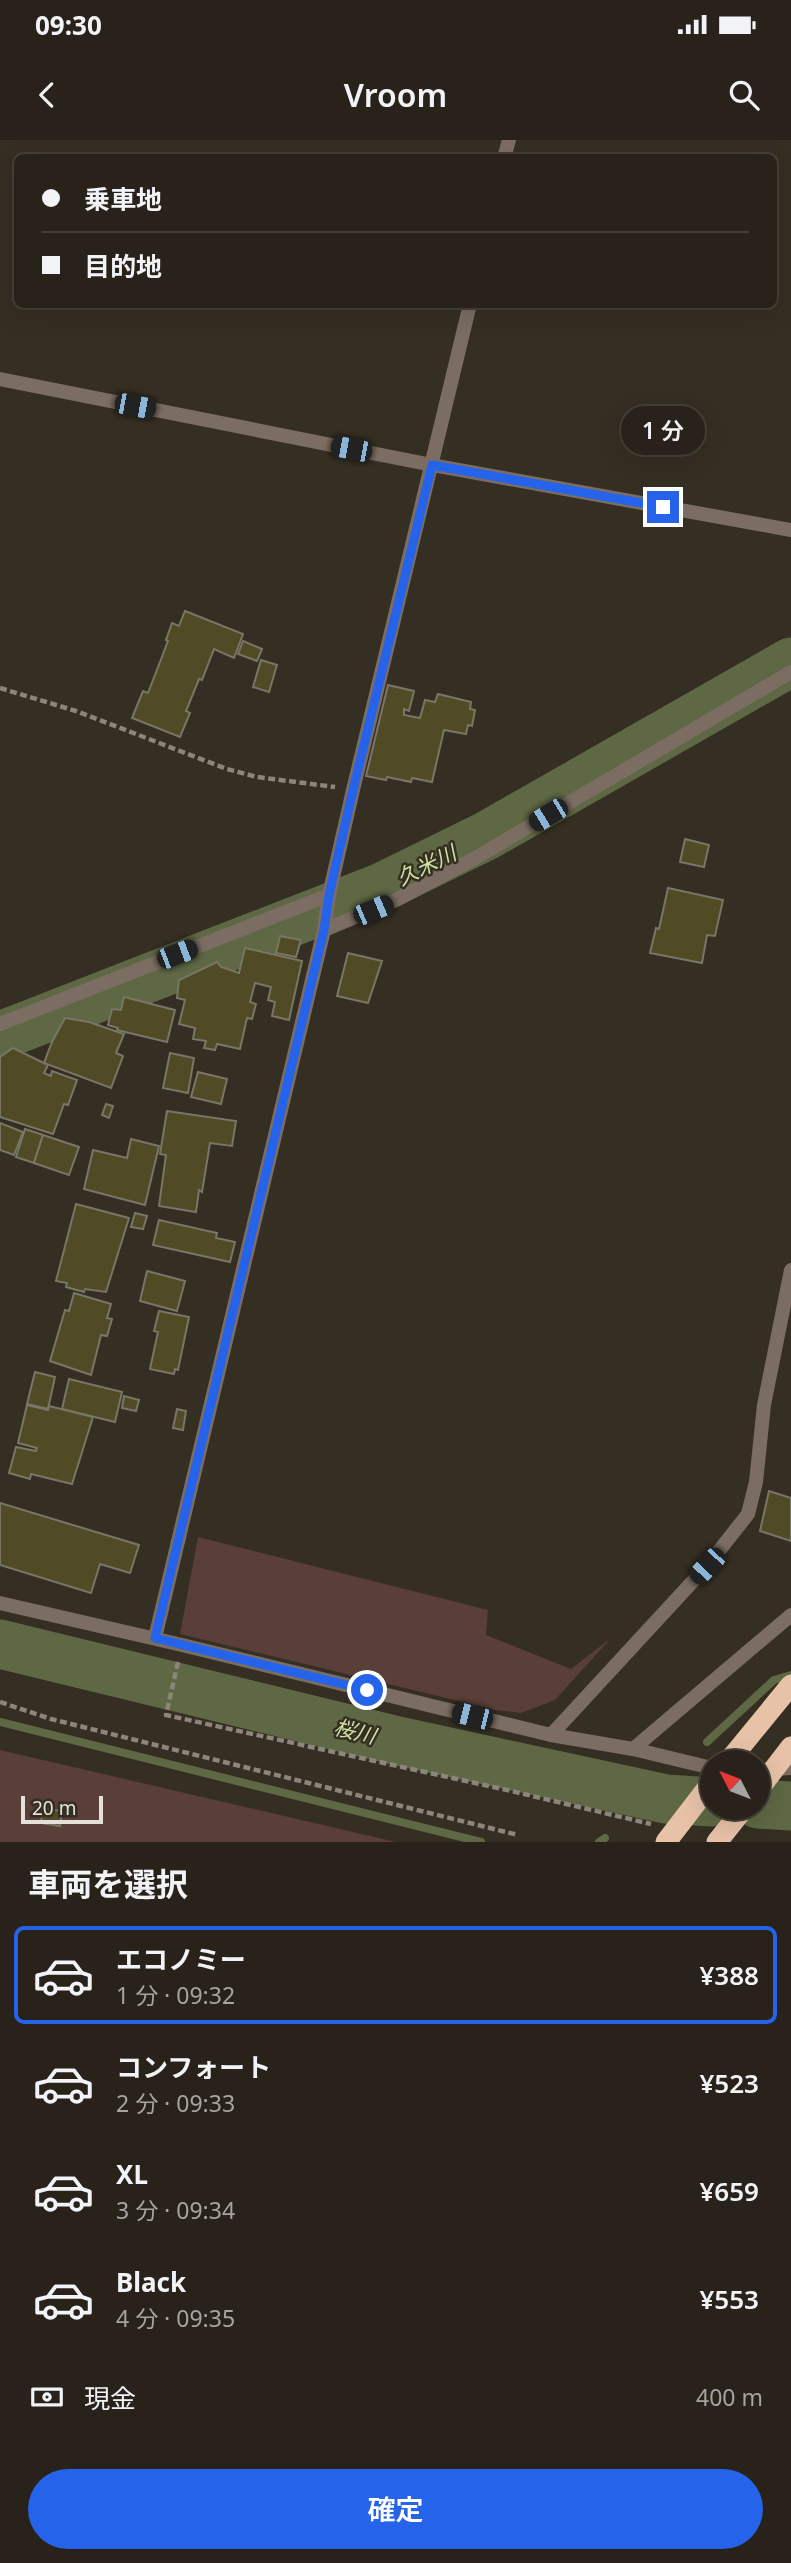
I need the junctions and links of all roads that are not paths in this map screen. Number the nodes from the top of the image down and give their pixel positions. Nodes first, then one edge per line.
1 (469, 308) edge
2 (0, 379) edge
3 (432, 465) junction
4 (791, 530) edge
5 (791, 672) edge
6 (327, 911) junction
7 (0, 1024) edge
8 (791, 1270) edge
9 (0, 1604) edge
10 (791, 1615) edge
11 (155, 1638) junction
12 (791, 1685) edge
13 (551, 1735) junction
14 (791, 1747) edge
15 (633, 1749) junction
16 (738, 1750) edge
17 (700, 1765) edge
18 (791, 1768) edge
19 (770, 1769) edge
20 (770, 1774) edge
21 (700, 1794) edge
22 (734, 1820) edge
23 (660, 1834) edge
24 (717, 1842) edge

1 - 3 street
2 - 3 street
3 - 4 street
3 - 6 street
5 - 6 street
6 - 7 street
6 - 11 street
8 - 13 street
9 - 11 street
10 - 15 street
11 - 13 street
12 - 16 highway
13 - 15 street
14 - 20 highway, bridge
15 - 17 street
18 - 19 street
21 - 23 highway, bridge
22 - 24 highway, bridge

